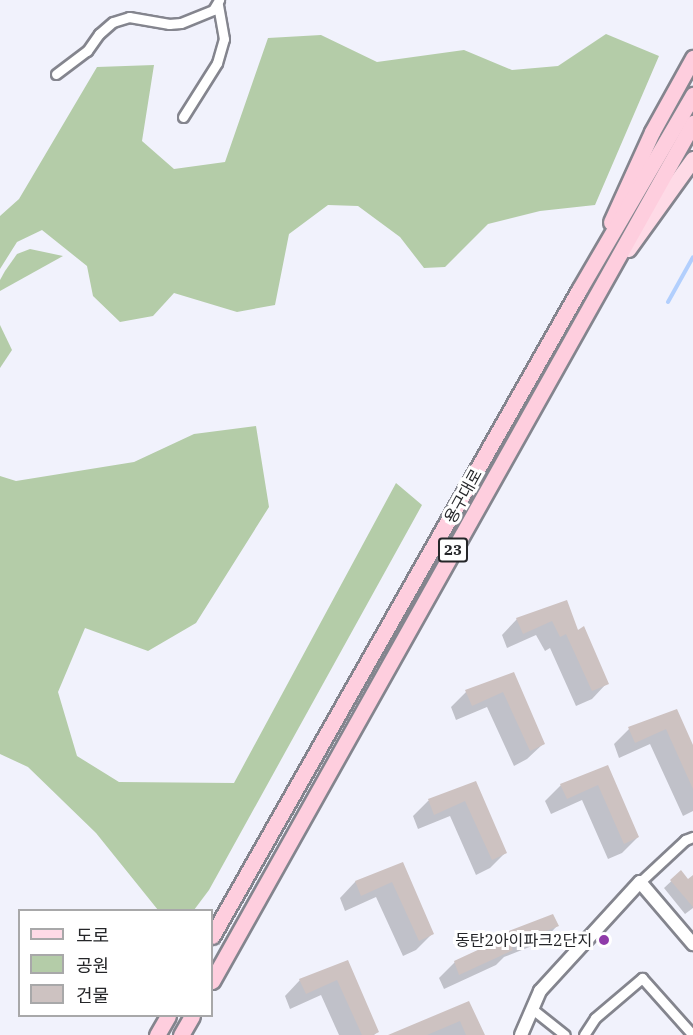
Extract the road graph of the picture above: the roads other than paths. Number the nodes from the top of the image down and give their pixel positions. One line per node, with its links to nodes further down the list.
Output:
1 (219, 2): 3 (street); 5 (street)
2 (693, 58): 8 (highway)
3 (56, 74)
4 (693, 95): 8 (highway, 용구대로 / 23)
5 (183, 117)
6 (693, 123): 9 (highway, 용구대로 / 23)
7 (693, 159): 9 (main road)
8 (579, 290): 12 (highway, 용구대로 / 23)
9 (595, 295): 14 (highway, 용구대로 / 23)
10 (693, 837): 11 (street)
11 (640, 882): 13 (street); 15 (street)
12 (213, 934)
13 (693, 944)
14 (213, 979)
15 (531, 1008): 20 (street); 21 (street)
16 (167, 1017): 18 (highway)
17 (191, 1017): 19 (highway)
18 (157, 1035)
19 (181, 1035)
20 (521, 1035)
21 (565, 1035)
22 (584, 1035): 23 (street)
23 (693, 1035)

